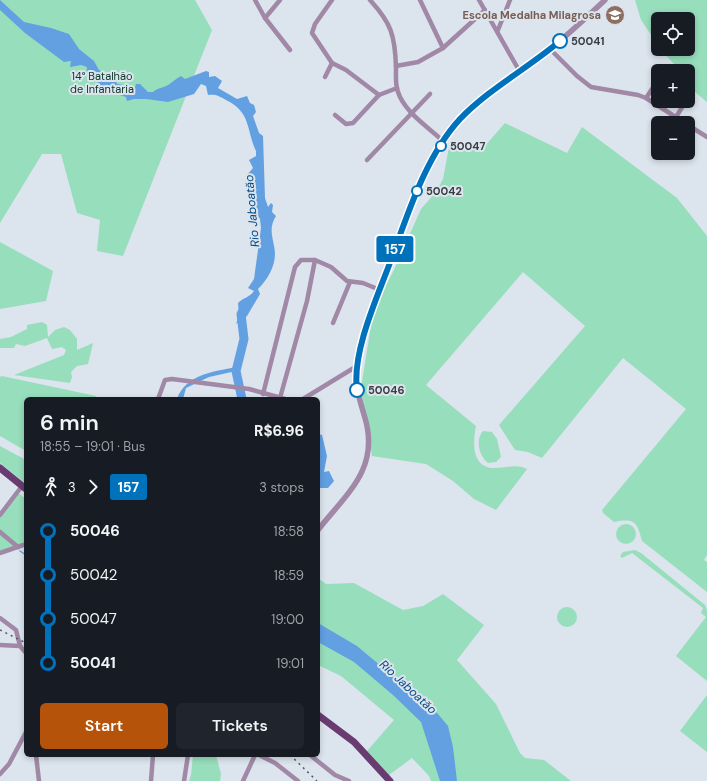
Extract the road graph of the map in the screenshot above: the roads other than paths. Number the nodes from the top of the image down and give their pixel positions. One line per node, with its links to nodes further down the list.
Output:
1 (255, 0): 10 (street)
2 (280, 0): 10 (street)
3 (332, 0): 15 (street)
4 (370, 0): 16 (street)
5 (420, 0): 12 (street)
6 (479, 0): 9 (street)
7 (510, 0): 11 (street)
8 (605, 0): 13 (street)
9 (485, 10): 11 (street); 12 (street)
10 (266, 18): 14 (street)
11 (498, 30): 17 (street)
12 (443, 48): 16 (street)
13 (550, 49): 17 (street); 23 (street)
14 (290, 50)
15 (332, 63): 18 (street); 22 (street)
16 (396, 66): 19 (street)
17 (520, 72): 29 (street)
18 (324, 77)
19 (397, 88): 22 (street); 24 (street)
20 (651, 90): 23 (street)
21 (430, 94): 24 (street)
22 (379, 95): 25 (street)
23 (646, 98): 26 (street)
24 (412, 113): 29 (street); 30 (street)
25 (335, 115)
26 (674, 116)
27 (695, 129): 28 (street)
28 (707, 137)
29 (443, 141): 33 (street)
30 (367, 160)
31 (315, 260): 32 (street); 36 (street); 39 (street)
32 (350, 282): 33 (street); 34 (street)
33 (380, 290): 35 (street)
34 (333, 323)
35 (357, 366): 40 (street); 44 (street)
36 (264, 394): 37 (street); 38 (street)
37 (159, 397)
38 (278, 397)
39 (282, 397)
40 (307, 397)
41 (0, 468): 42 (main road)
42 (24, 488): 43 (street)
43 (0, 515)
44 (320, 528)
45 (0, 532): 47 (street)
46 (24, 545): 47 (street)
47 (18, 547): 48 (street)
48 (0, 553)
49 (0, 618): 51 (street)
50 (0, 645): 51 (street)
51 (20, 646): 52 (street)
52 (24, 651)
53 (320, 716): 68 (main road)
54 (24, 736): 61 (street)
55 (36, 757): 63 (street)
56 (153, 757): 64 (street)
57 (188, 757): 65 (street)
58 (254, 757): 66 (street)
59 (263, 757): 62 (street)
60 (312, 757): 67 (street)
61 (0, 774)
62 (296, 780)
63 (39, 781)
64 (151, 781)
65 (184, 781)
66 (244, 781)
67 (349, 781)
68 (390, 781)

